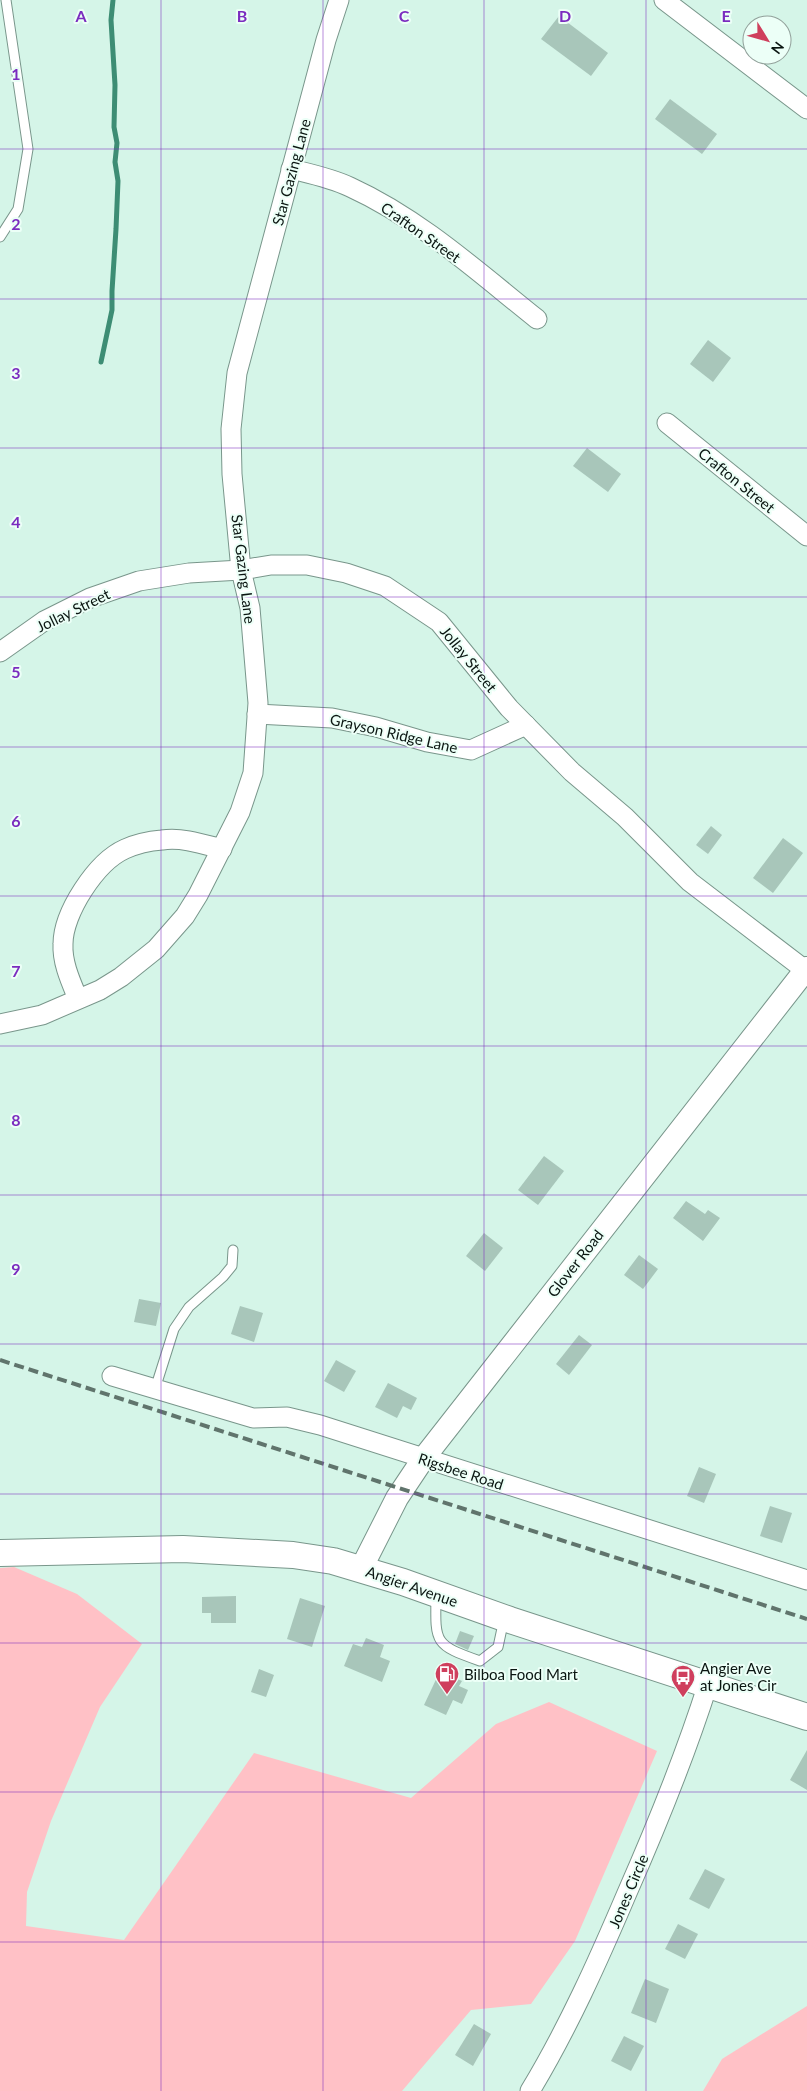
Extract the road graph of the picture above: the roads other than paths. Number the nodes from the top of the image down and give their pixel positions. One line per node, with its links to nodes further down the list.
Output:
1 (6, 0): 6 (lane)
2 (339, 0): 5 (street, Star Gazing Lane)
3 (664, 0): 4 (street)
4 (807, 109)
5 (291, 170): 7 (street, Crafton Street); 10 (street, Star Gazing Lane)
6 (0, 237)
7 (537, 319)
8 (667, 423): 9 (street, Crafton Street)
9 (807, 536)
10 (241, 570): 11 (street, Jollay Street); 12 (street, Star Gazing Lane); 13 (street, Jollay Street)
11 (0, 652)
12 (257, 714): 13 (street, Grayson Ridge Lane); 14 (street, Star Gazing Lane)
13 (526, 725): 15 (street, Jollay Street)
14 (222, 849): 16 (street, Star Gazing Lane); 16 (street)
15 (806, 969): 21 (street, Glover Road)
16 (78, 999): 17 (street, Star Gazing Lane)
17 (0, 1024)
18 (233, 1250): 20 (lane)
19 (112, 1376): 20 (street, Rigsbee Road)
20 (155, 1389): 21 (street, Rigsbee Road)
21 (423, 1459): 23 (street, Glover Road); 24 (street, Rigsbee Road)
22 (0, 1553): 23 (main road, Angier Avenue)
23 (361, 1569): 25 (main road, Angier Avenue)
24 (807, 1580)
25 (436, 1594): 26 (main road, Angier Avenue); 26 (lane)
26 (505, 1618): 27 (main road, Angier Avenue)
27 (708, 1684): 28 (main road, Angier Avenue); 29 (street, Jones Circle)
28 (807, 1717)
29 (530, 2091)

